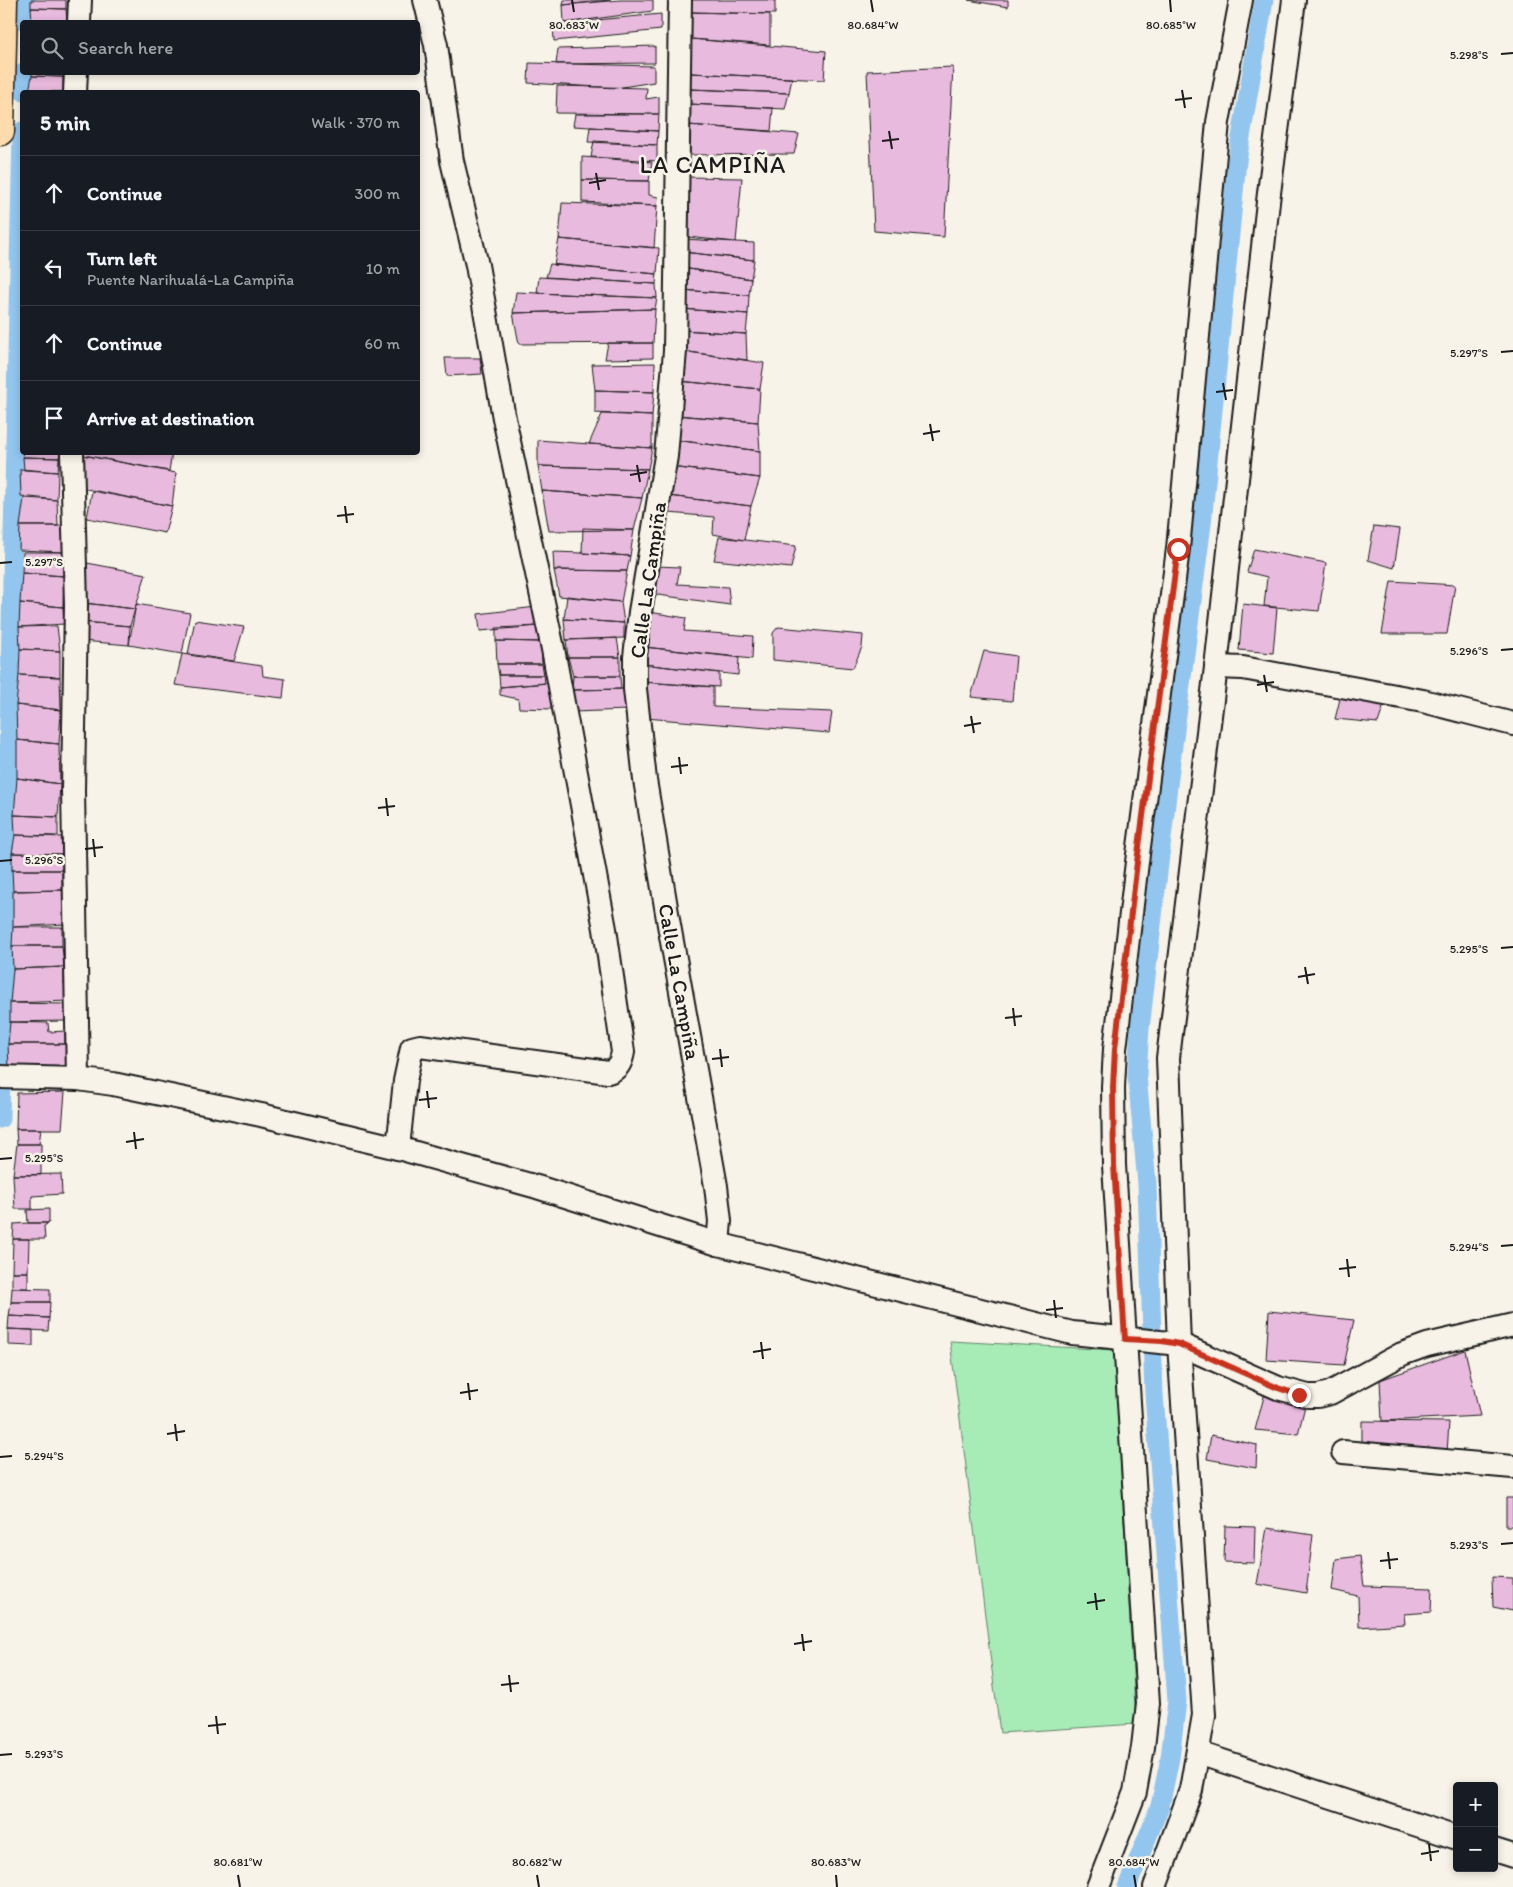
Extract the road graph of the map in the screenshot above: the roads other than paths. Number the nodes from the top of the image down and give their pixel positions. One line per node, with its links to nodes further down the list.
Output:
1 (3, 0): 10 (main road)
2 (80, 0): 7 (street)
3 (425, 0): 16 (street)
4 (680, 0): 17 (street, Calle La Campiña)
5 (1241, 0): 19 (street)
6 (1294, 0): 12 (street)
7 (79, 20)
8 (76, 75): 9 (street)
9 (75, 90)
10 (0, 130)
11 (72, 455): 15 (street)
12 (1216, 667): 13 (street); 20 (street)
13 (1513, 724)
14 (3, 1077): 15 (street)
15 (78, 1079): 16 (street)
16 (398, 1148): 17 (street)
17 (718, 1244): 19 (street)
18 (1513, 1325): 20 (street)
19 (1130, 1339): 20 (street); 27 (street)
20 (1170, 1342): 23 (street)
21 (1342, 1452): 22 (street)
22 (1513, 1468)
23 (1198, 1753): 24 (street); 28 (street)
24 (1453, 1837)
25 (1498, 1851): 26 (street)
26 (1513, 1856)
27 (1098, 1887)
28 (1155, 1887)

